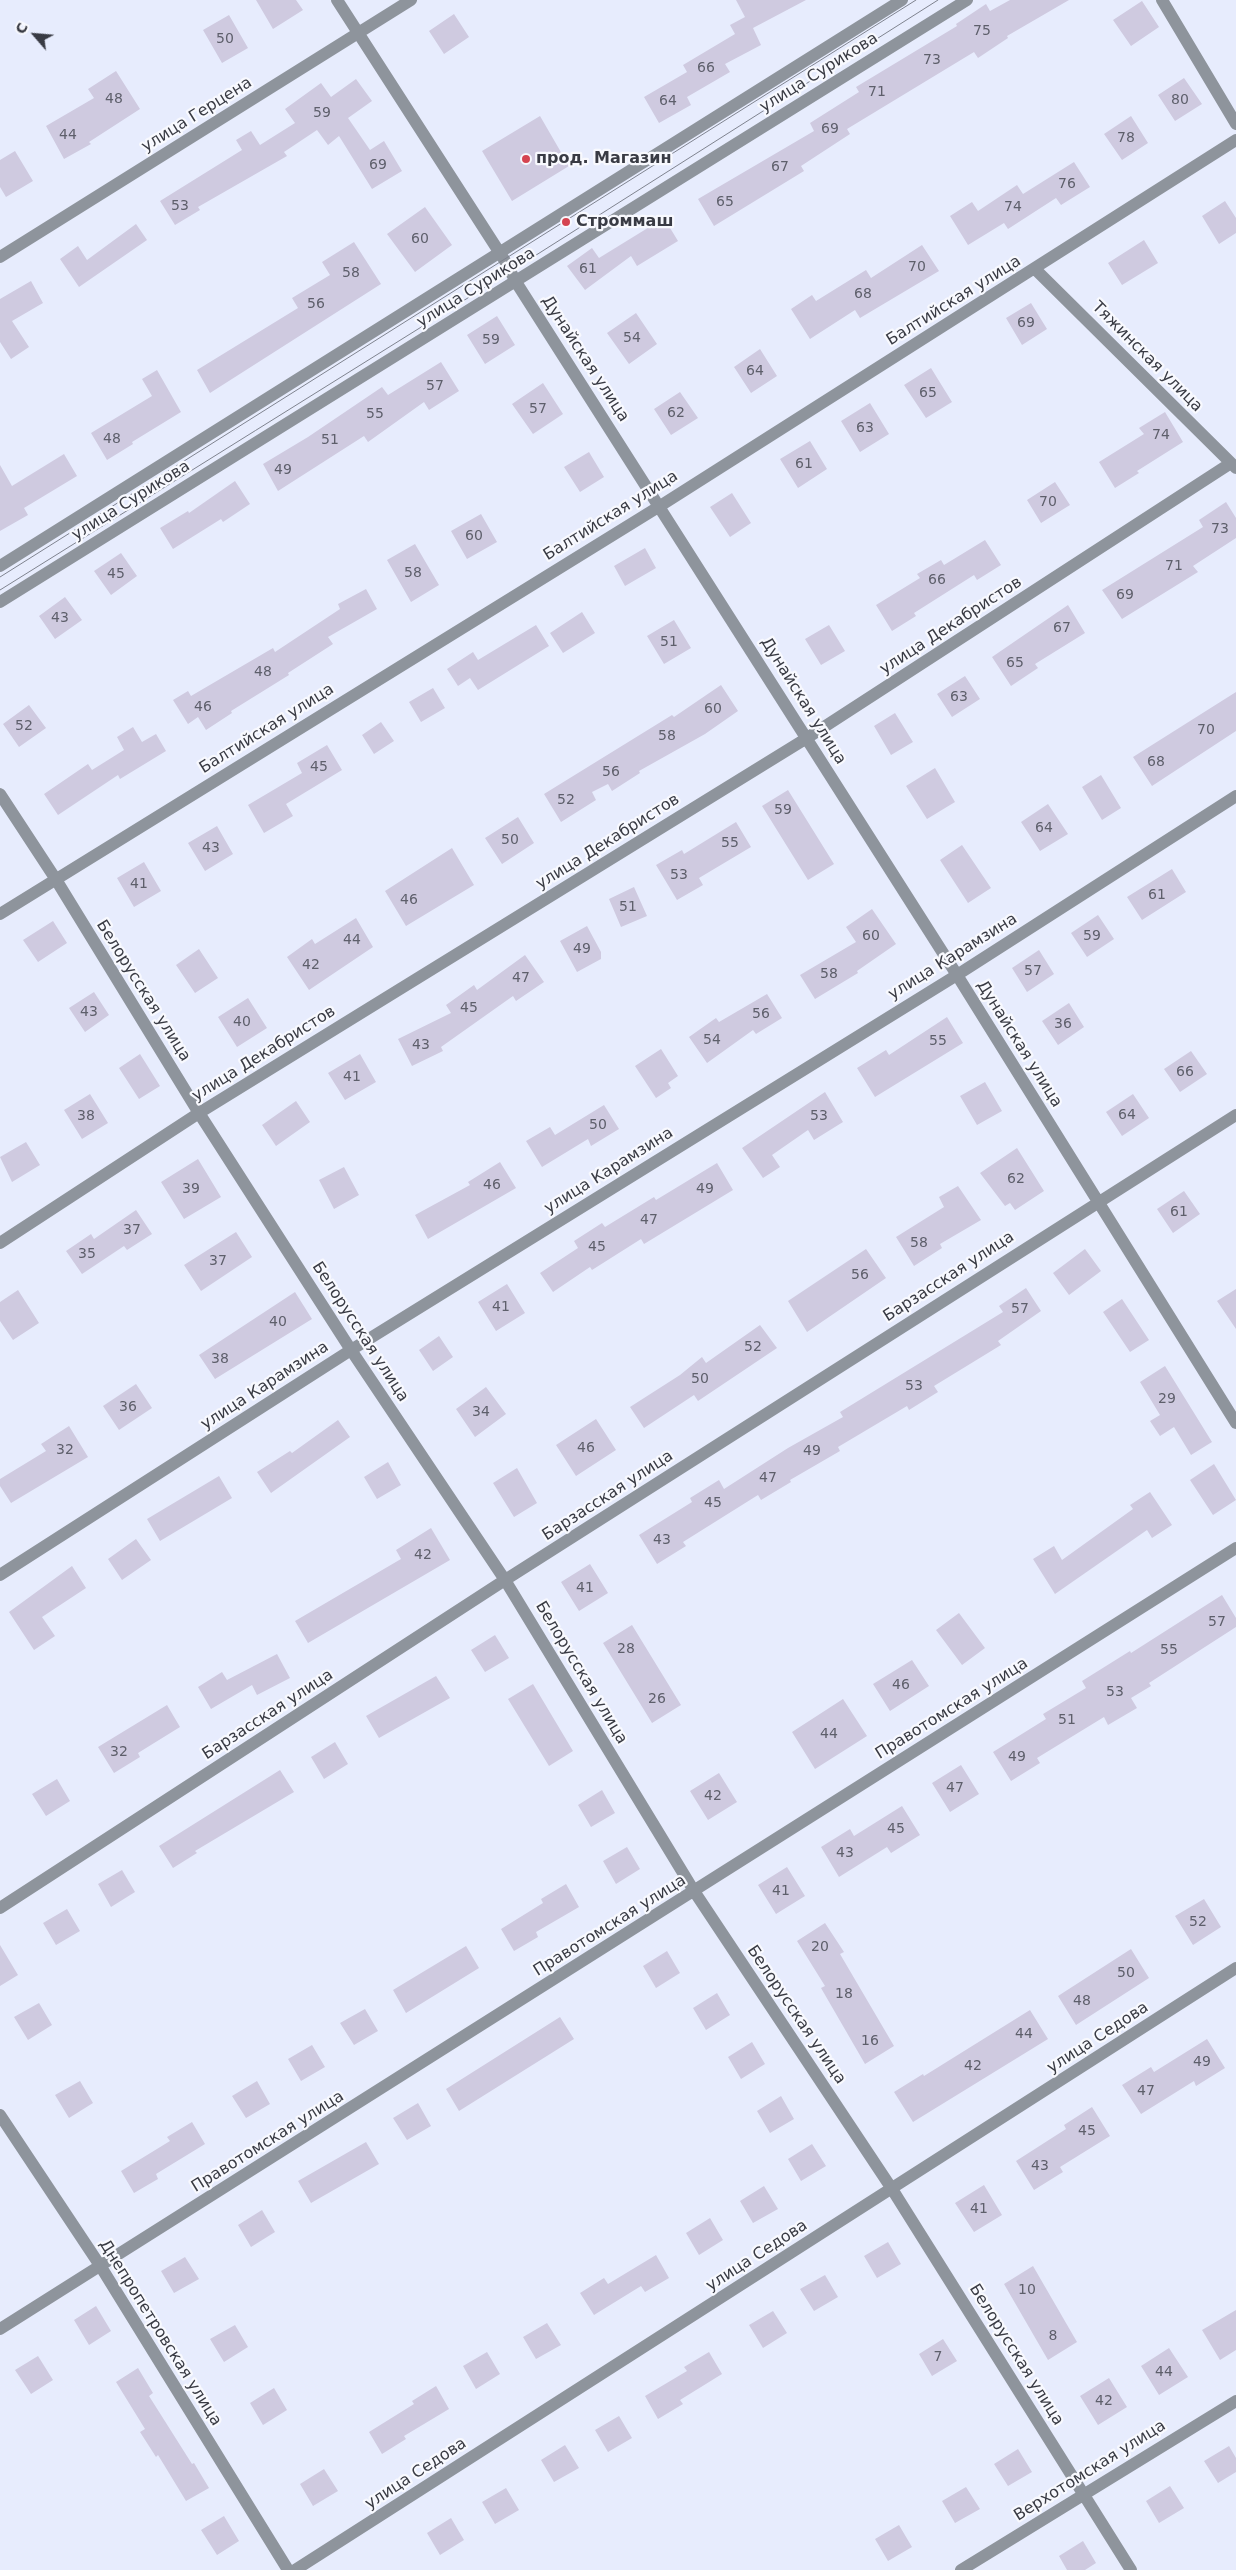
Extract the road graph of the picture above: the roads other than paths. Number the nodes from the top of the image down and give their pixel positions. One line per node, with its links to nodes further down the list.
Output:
1 (337, 0): 6 (street, Дунайская улица)
2 (411, 0): 6 (street, улица Герцена)
3 (902, 0): 9 (street, улица Сурикова)
4 (967, 0): 12 (street, улица Сурикова)
5 (1162, 0): 7 (street)
6 (358, 33): 9 (street, Дунайская улица); 10 (street, улица Герцена)
7 (1236, 124)
8 (1236, 140): 11 (street, Балтийская улица)
9 (500, 253): 12 (street, Дунайская улица); 15 (street, улица Сурикова)
10 (0, 257)
11 (1035, 270): 13 (street, Тяжинская улица); 14 (street, Балтийская улица)
12 (516, 282): 14 (street, Дунайская улица); 16 (street, улица Сурикова)
13 (1234, 465): 17 (street, улица Декабристов)
14 (660, 506): 17 (street, Дунайская улица); 20 (street, Балтийская улица)
15 (0, 566)
16 (0, 602)
17 (807, 738): 22 (street, Дунайская улица); 23 (street, улица Декабристов)
18 (0, 794): 20 (street, Белорусская улица)
19 (1236, 796): 22 (street, улица Карамзина)
20 (55, 878): 21 (street, Балтийская улица); 23 (street, Белорусская улица)
21 (0, 914)
22 (957, 975): 25 (street, Дунайская улица); 27 (street, улица Карамзина)
23 (200, 1113): 26 (street, улица Декабристов); 27 (street, Белорусская улица)
24 (1236, 1115): 25 (street, Барзасская улица)
25 (1099, 1201): 28 (street, Дунайская улица); 31 (street, Барзасская улица)
26 (0, 1243)
27 (351, 1350): 30 (street, улица Карамзина); 31 (street, Белорусская улица)
28 (1236, 1423)
29 (1236, 1548): 32 (street, Правотомская улица)
30 (0, 1575)
31 (505, 1580): 32 (street, Белорусская улица); 33 (street, Барзасская улица)
32 (694, 1891): 36 (street, Белорусская улица); 37 (street, Правотомская улица)
33 (0, 1908)
34 (1236, 1968): 36 (street, улица Седова)
35 (0, 2115): 37 (street, Днепропетровская улица)
36 (892, 2189): 40 (street, Белорусская улица); 42 (street, улица Седова)
37 (101, 2267): 38 (street, Правотомская улица); 41 (street, Днепропетровская улица)
38 (0, 2329)
39 (1236, 2401): 40 (street, Верхотомская улица)
40 (1084, 2493): 43 (street, Верхотомская улица); 44 (street, Белорусская улица)
41 (288, 2570)
42 (295, 2570)
43 (961, 2570)
44 (1131, 2570)

